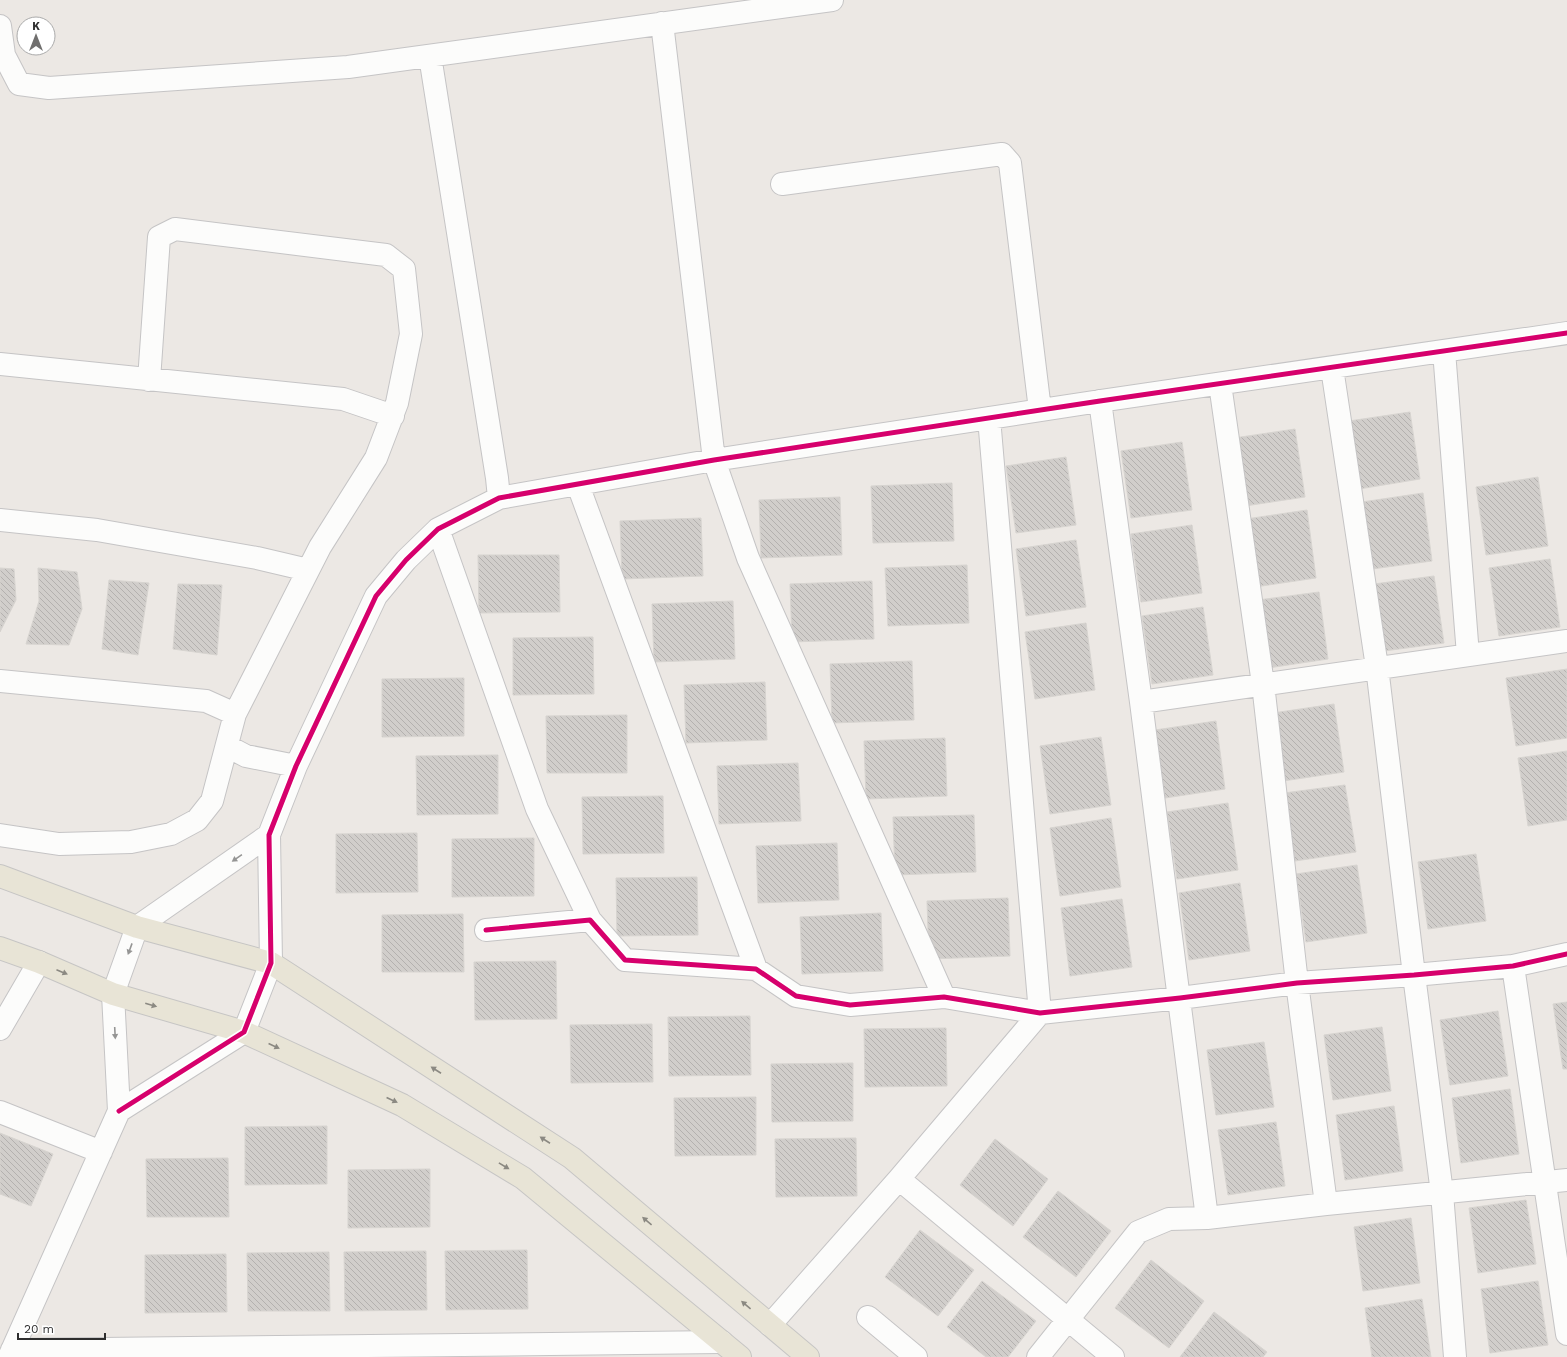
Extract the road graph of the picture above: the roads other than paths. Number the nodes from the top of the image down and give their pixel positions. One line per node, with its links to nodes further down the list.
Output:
1 (832, 0): 2 (street)
2 (662, 23): 4 (street); 16 (street)
3 (0, 26): 4 (street)
4 (430, 56): 18 (street)
5 (782, 184): 13 (street)
6 (1567, 333): 7 (street)
7 (1444, 351): 9 (street); 23 (street)
8 (0, 364): 10 (street)
9 (1332, 368): 11 (street); 24 (street)
10 (149, 380): 14 (street); 14 (street)
11 (1220, 384): 12 (street); 26 (street)
12 (1100, 401): 13 (street); 27 (street)
13 (1040, 410): 15 (street)
14 (393, 416): 21 (street)
15 (989, 418): 16 (street); 48 (street)
16 (714, 460): 17 (street); 46 (street)
17 (578, 485): 18 (street); 42 (street)
18 (499, 498): 20 (street)
19 (0, 520): 21 (street)
20 (438, 530): 30 (street); 34 (street)
21 (308, 570): 28 (street)
22 (1567, 641): 23 (street)
23 (1468, 655): 24 (street)
24 (1377, 667): 26 (street); 43 (street)
25 (0, 681): 28 (street)
26 (1263, 684): 27 (street); 44 (street)
27 (1141, 702): 47 (street)
28 (235, 714): 29 (street)
29 (227, 746): 30 (street); 31 (street)
30 (296, 766): 32 (street)
31 (0, 835)
32 (269, 835): 35 (street, one-way to 35); 40 (street)
33 (0, 876): 35 (main road)
34 (590, 920): 36 (street); 42 (street)
35 (137, 927): 40 (main road); 45 (street, one-way to 45)
36 (486, 930)
37 (0, 948): 39 (main road)
38 (1567, 954): 41 (street)
39 (39, 962): 45 (main road, one-way to 45); 49 (street)
40 (271, 963): 50 (street); 62 (main road, one-way to 40)
41 (1513, 966): 43 (street); 56 (street)
42 (756, 969): 46 (street)
43 (1414, 975): 44 (street); 57 (street)
44 (1297, 983): 47 (street); 58 (street)
45 (113, 994): 50 (main road, one-way to 50); 51 (street, one-way to 51)
46 (944, 997): 48 (street)
47 (1180, 998): 48 (street); 59 (street)
48 (1040, 1013): 54 (street)
49 (0, 1029)
50 (244, 1032): 51 (street); 64 (main road, one-way to 64)
51 (119, 1111): 53 (street)
52 (0, 1112): 53 (street)
53 (101, 1152): 65 (street)
54 (899, 1179): 61 (street); 62 (street)
55 (1567, 1180): 56 (street)
56 (1545, 1182): 57 (street); 63 (street)
57 (1442, 1192): 58 (street); 71 (street)
58 (1326, 1204): 59 (street)
59 (1207, 1218): 61 (street)
60 (868, 1317): 68 (street)
61 (1068, 1320): 69 (street); 70 (street)
62 (770, 1325): 67 (main road)
63 (1567, 1334)
64 (722, 1342): 65 (street); 66 (main road)
65 (10, 1354)
66 (740, 1357)
67 (808, 1357)
68 (916, 1357)
69 (1038, 1357)
70 (1113, 1357)
71 (1455, 1357)

